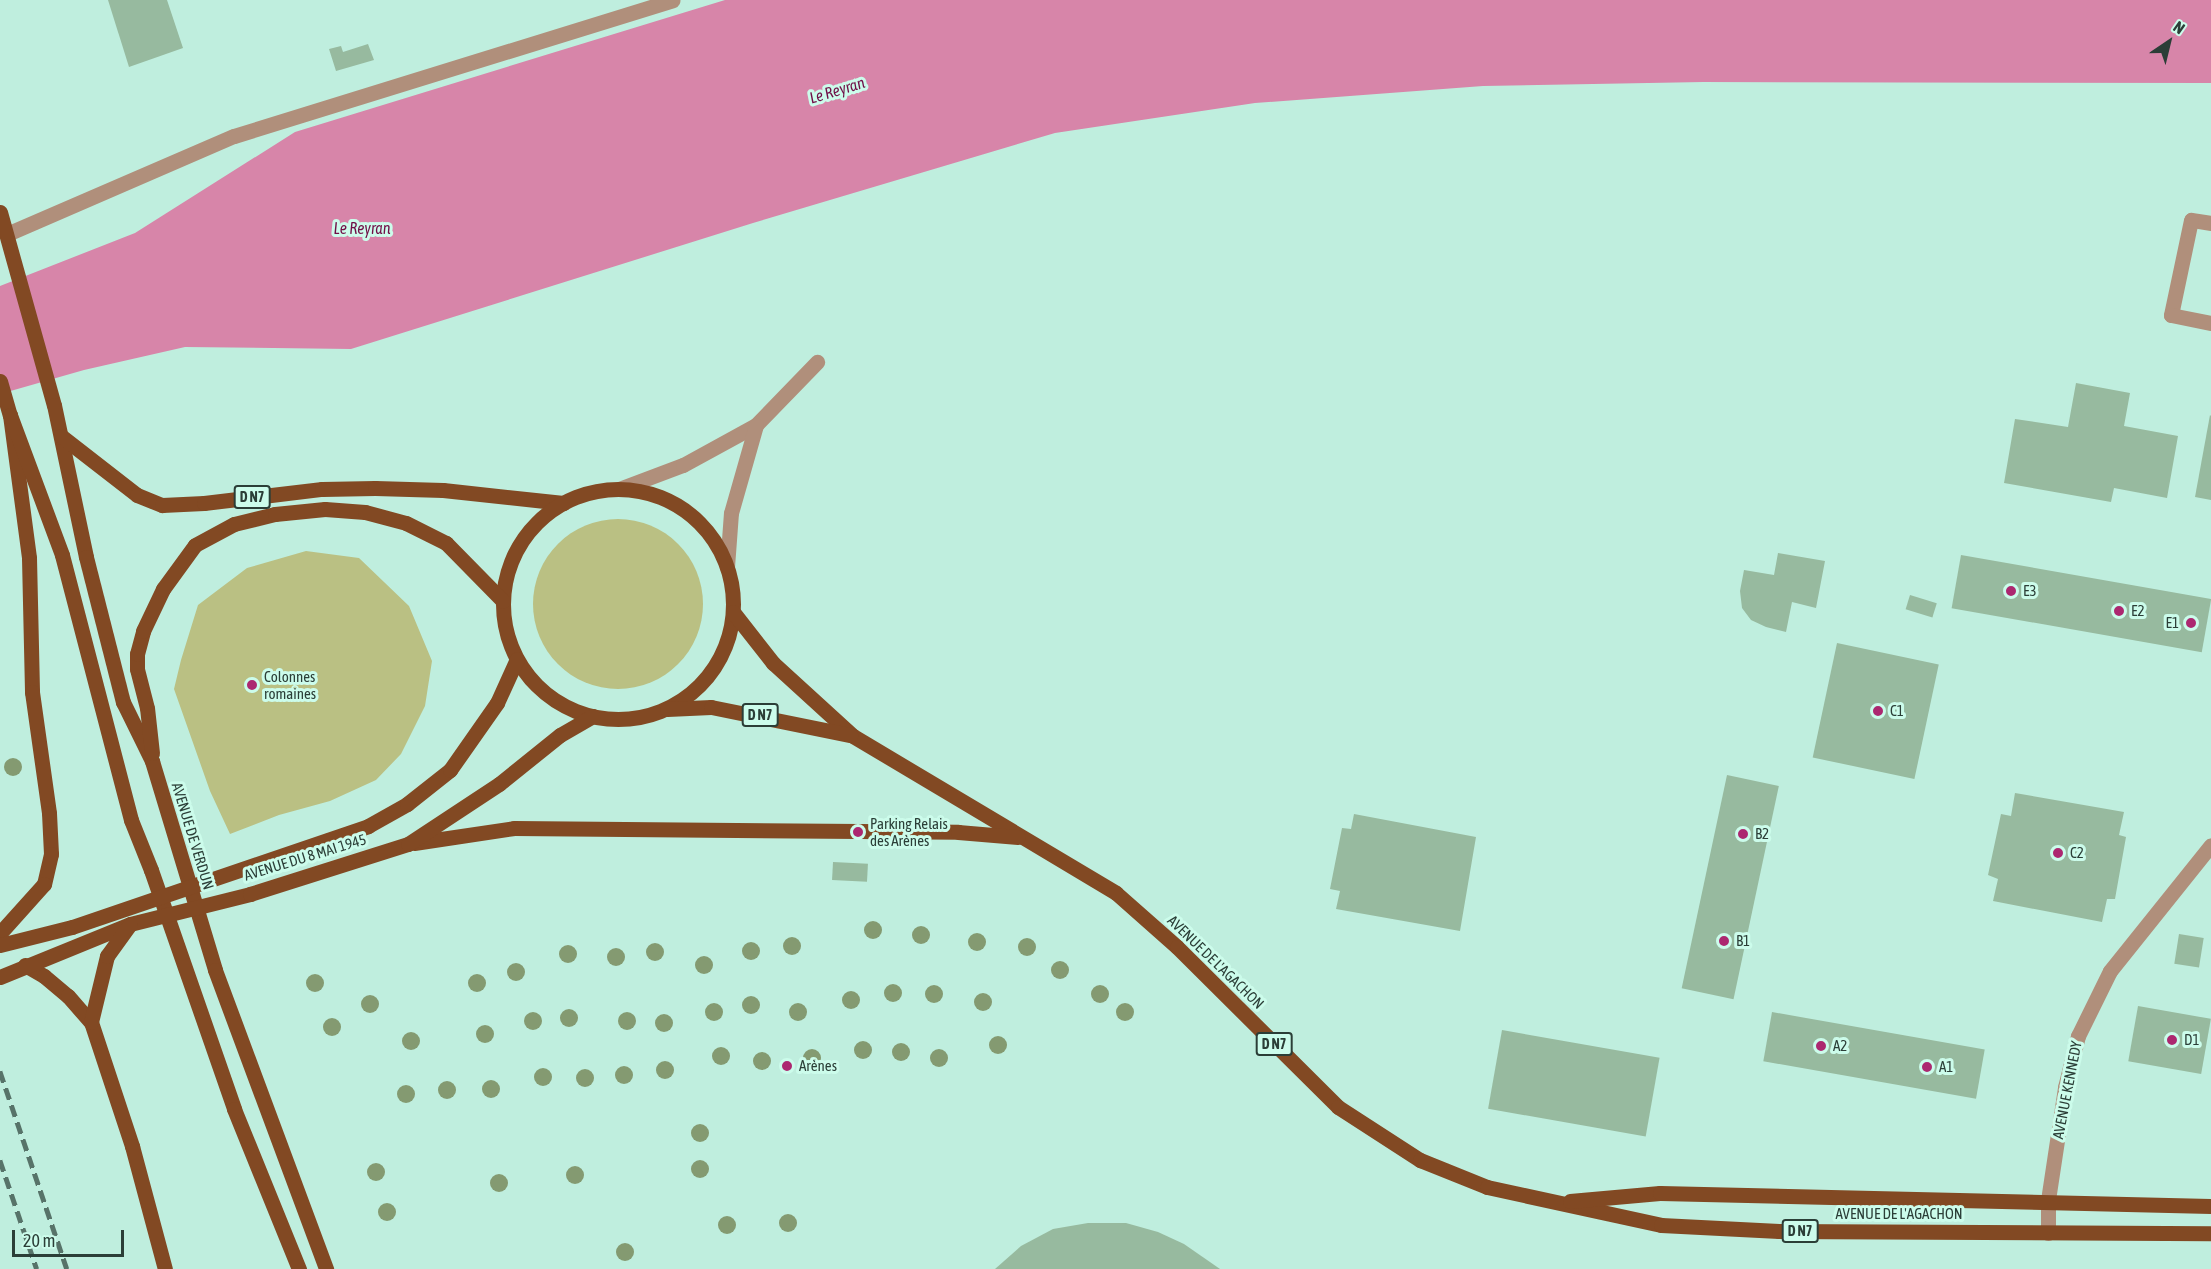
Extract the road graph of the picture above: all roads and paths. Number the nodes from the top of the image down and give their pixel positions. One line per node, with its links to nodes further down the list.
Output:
1 (672, 0): 4 (street)
2 (0, 212): 4 (main road)
3 (2211, 223): 5 (street)
4 (7, 234): 10 (main road, AVENUE DE VERDUN)
5 (2211, 323)
6 (817, 362): 9 (street)
7 (0, 381): 8 (main road)
8 (10, 415): 25 (main road); 36 (main road)
9 (756, 425): 11 (street); 13 (street)
10 (61, 436): 12 (main road, D N7); 20 (main road, AVENUE DE VERDUN)
11 (619, 489): 12 (main road); 13 (main road)
12 (563, 503): 14 (main road)
13 (727, 567): 15 (main road)
14 (503, 601): 16 (main road); 20 (main road)
15 (733, 612): 17 (main road); 19 (main road, D N7)
16 (517, 659): 18 (main road); 26 (main road, AVENUE DU 8 MAI 1945)
17 (665, 709): 18 (main road); 19 (main road, D N7)
18 (593, 716): 22 (main road, AVENUE DU 8 MAI 1945)
19 (853, 736): 21 (main road, AVENUE DE L'AGACHON / D N7)
20 (152, 762): 37 (main road, AVENUE DE VERDUN)
21 (1021, 837): 22 (main road); 31 (main road, AVENUE DE L'AGACHON / D N7)
22 (408, 844): 24 (main road, AVENUE DU 8 MAI 1945)
23 (2211, 844): 30 (street, AVENUE KENNEDY)
24 (130, 924): 27 (main road, AVENUE DU 8 MAI 1945); 29 (main road)
25 (0, 933)
26 (0, 945)
27 (25, 965): 28 (main road, AVENUE DU 8 MAI 1945); 29 (main road)
28 (0, 977)
29 (91, 1022): 35 (main road)
30 (2048, 1200): 31 (main road, AVENUE DE L'AGACHON / D N7); 32 (main road, AVENUE DE L'AGACHON / D N7); 33 (street, AVENUE KENNEDY)
31 (1553, 1203): 33 (main road, AVENUE DE L'AGACHON / D N7)
32 (2211, 1206)
33 (2048, 1233): 34 (main road, AVENUE DE L'AGACHON / D N7)
34 (2211, 1233)
35 (165, 1269)
36 (299, 1269)
37 (326, 1269)

